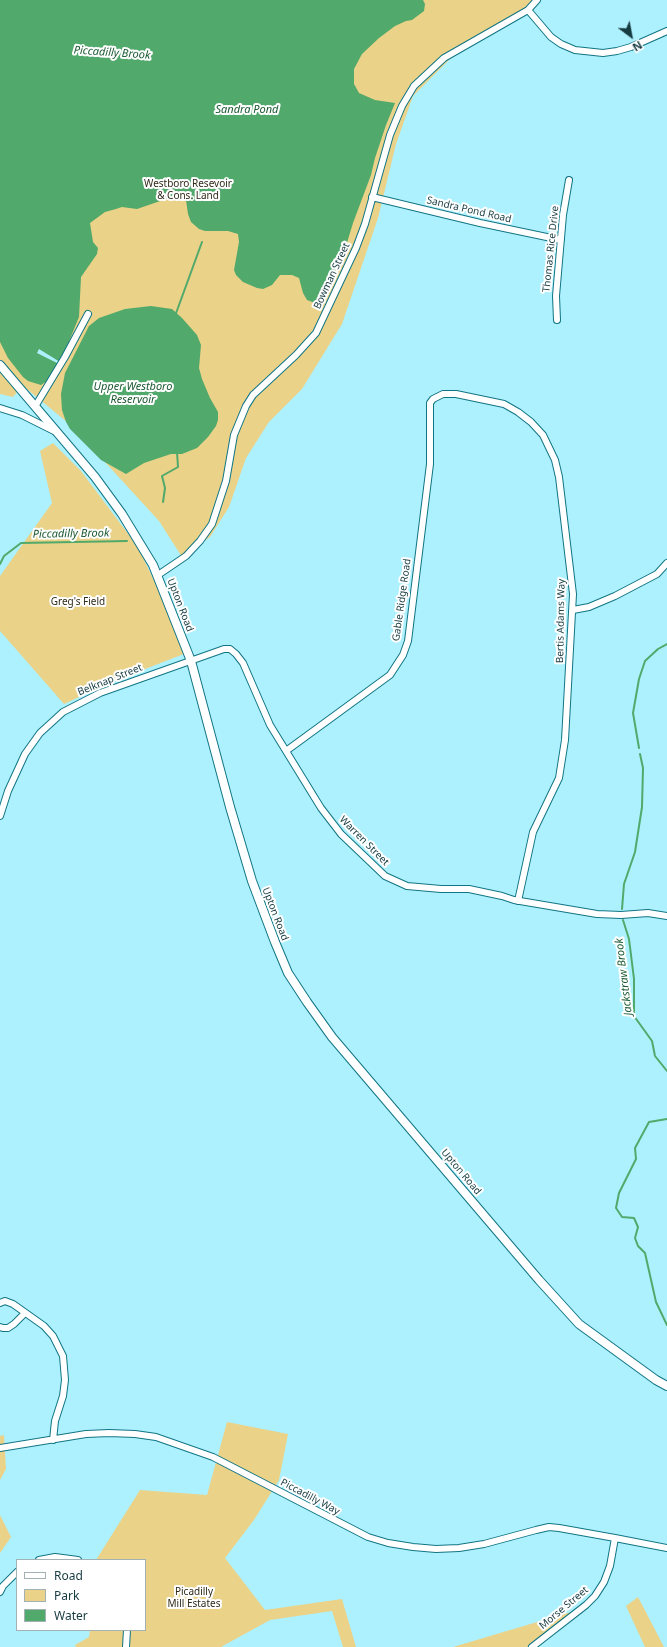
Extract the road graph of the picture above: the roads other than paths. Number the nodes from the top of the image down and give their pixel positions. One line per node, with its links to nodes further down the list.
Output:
1 (537, 0): 2 (street, Bowman Street)
2 (528, 10): 3 (street); 5 (street, Bowman Street)
3 (667, 31)
4 (569, 180): 6 (street, Thomas Rice Drive)
5 (372, 197): 6 (street, Sandra Pond Road); 15 (street, Bowman Street)
6 (561, 240): 8 (street, Thomas Rice Drive)
7 (88, 314): 11 (street)
8 (557, 320)
9 (0, 365): 11 (main road, Upton Road)
10 (434, 398): 16 (street, Bertis Adams Way); 18 (street, Gable Ridge Road)
11 (36, 405): 13 (main road, Upton Road)
12 (0, 408): 13 (street)
13 (61, 435): 15 (main road, Upton Road)
14 (667, 563): 16 (street)
15 (158, 575): 17 (main road, Upton Road)
16 (573, 610): 20 (street, Bertis Adams Way)
17 (191, 661): 18 (street, Warren Street); 19 (street, Belknap Street); 25 (main road, Upton Road)
18 (286, 751): 20 (street, Warren Street)
19 (0, 816)
20 (518, 901): 21 (street, Warren Street)
21 (667, 916)
22 (0, 1303): 23 (street)
23 (25, 1313): 24 (street); 26 (street)
24 (0, 1327)
25 (667, 1386)
26 (53, 1440): 27 (street, Piccadilly Way); 28 (street, Piccadilly Way)
27 (0, 1448)
28 (616, 1538): 29 (street); 36 (street, Morse Street)
29 (667, 1548)
30 (44, 1559): 31 (street)
31 (70, 1559)
32 (16, 1573): 33 (street)
33 (0, 1592)
34 (128, 1631): 35 (street)
35 (126, 1647)
36 (532, 1647)

